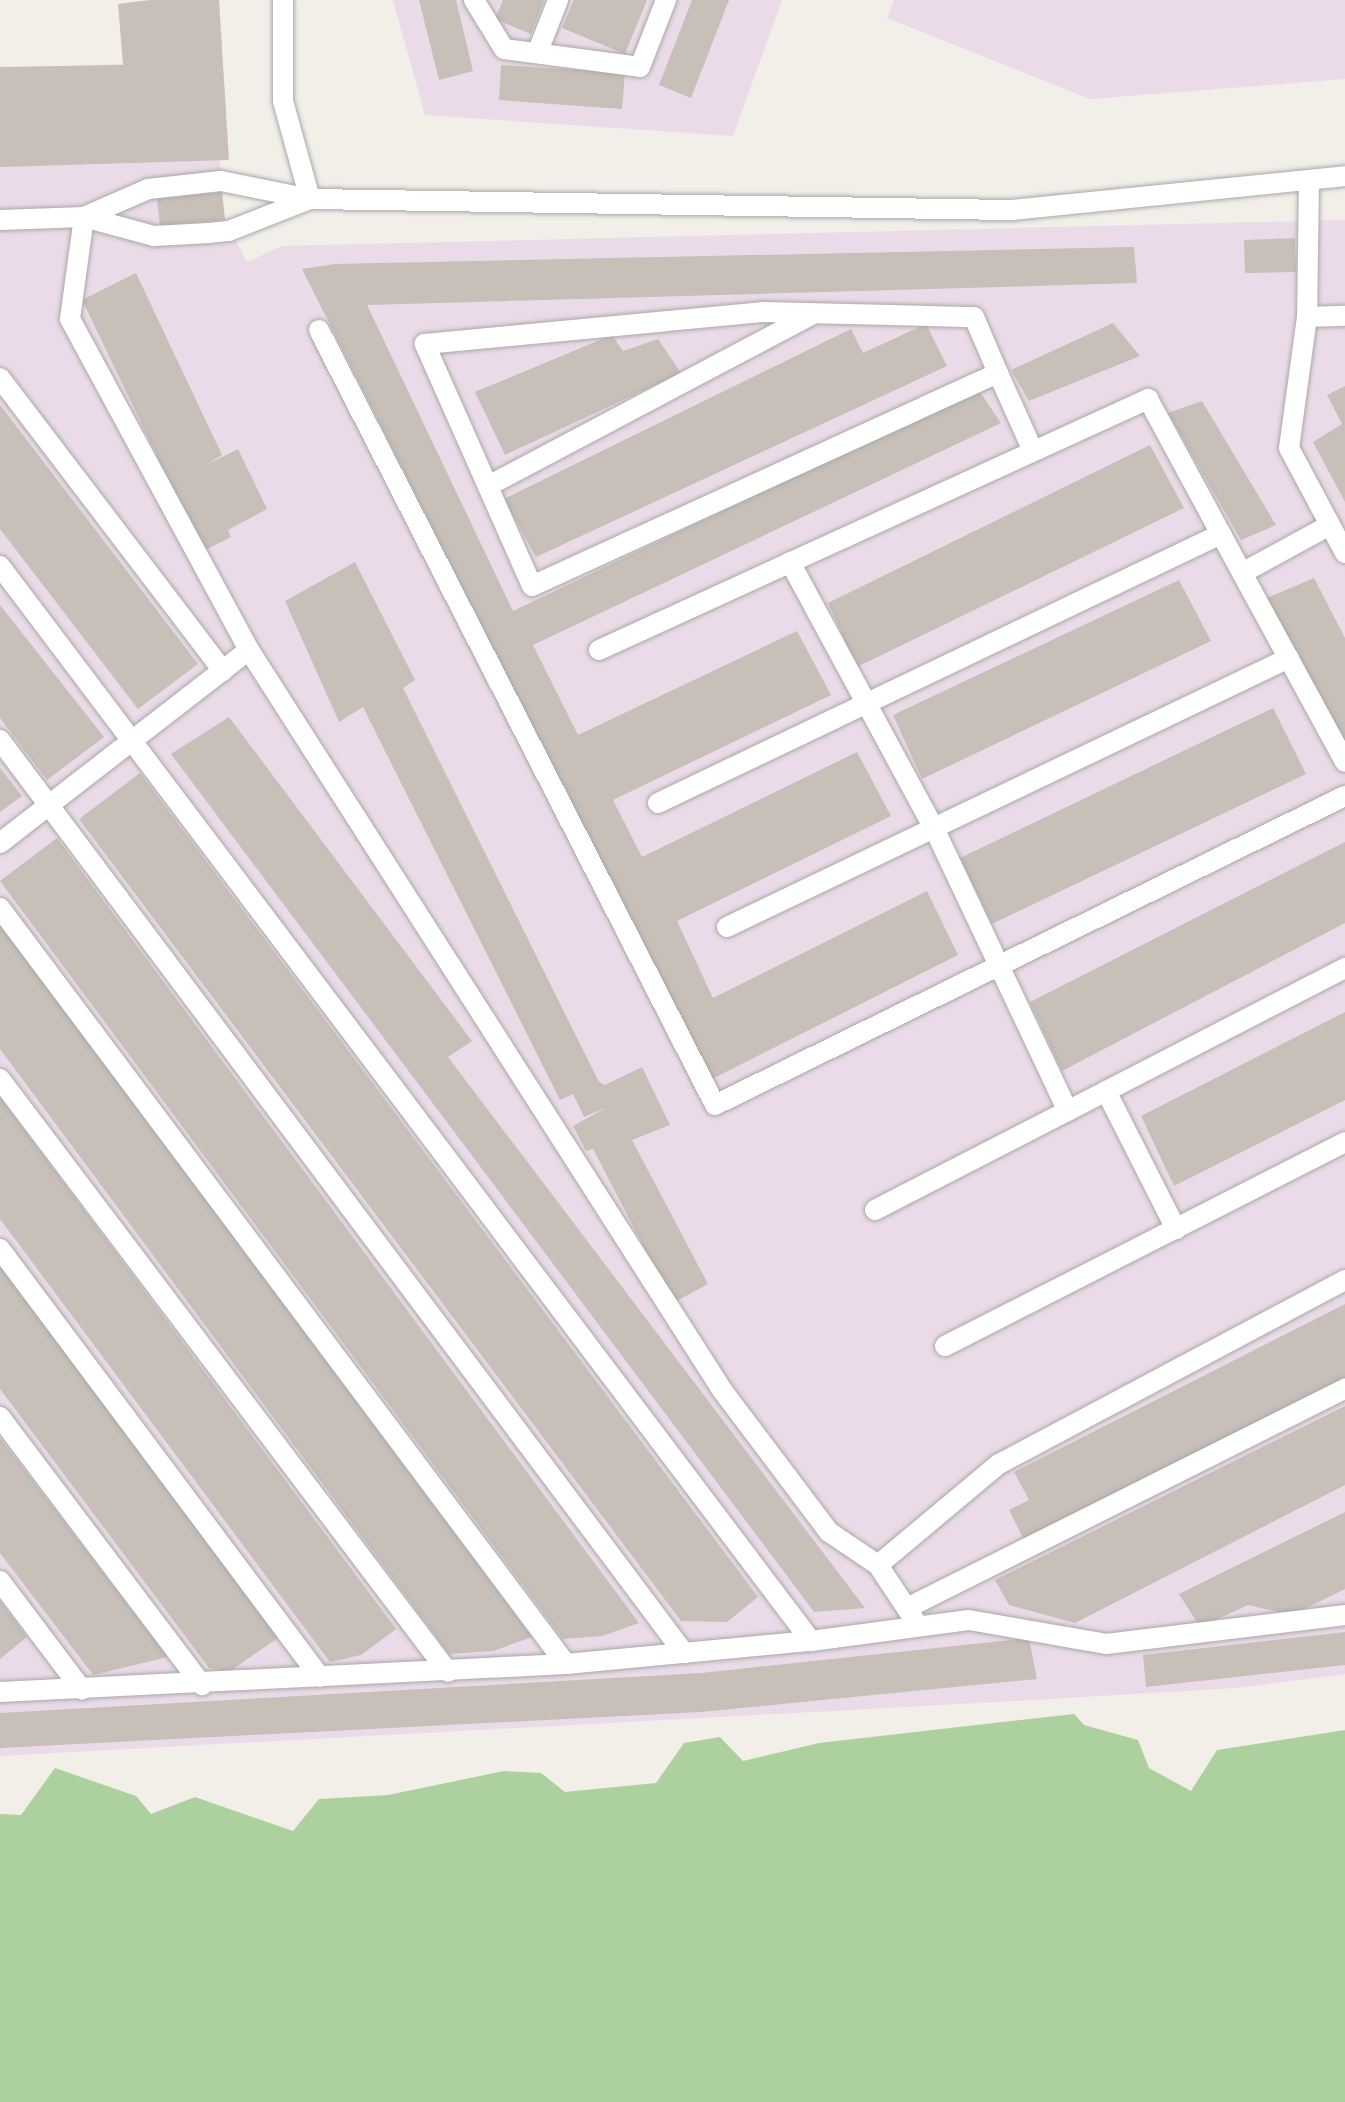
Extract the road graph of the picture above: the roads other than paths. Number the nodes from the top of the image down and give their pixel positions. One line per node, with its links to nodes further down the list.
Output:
1 (283, 0): 8 (lane)
2 (474, 0): 5 (lane)
3 (558, 0): 5 (lane)
4 (666, 0): 5 (lane)
5 (538, 51)
6 (1345, 176): 7 (lane)
7 (1309, 180): 8 (lane); 13 (lane)
8 (310, 199): 9 (lane); 9 (lane)
9 (84, 217): 10 (lane); 25 (lane)
10 (1, 219)
11 (813, 313): 15 (lane); 18 (lane); 18 (lane)
12 (1345, 316): 13 (lane)
13 (1307, 317): 19 (lane)
14 (319, 330): 40 (lane)
15 (998, 373): 17 (lane); 18 (lane)
16 (0, 378): 28 (lane)
17 (1033, 451): 20 (lane); 22 (lane)
18 (488, 486)
19 (1330, 525): 21 (lane); 24 (lane)
20 (1221, 534): 24 (lane); 29 (lane)
21 (1345, 553)
22 (790, 562): 26 (lane); 29 (lane)
23 (0, 566): 31 (lane)
24 (1242, 573): 27 (lane)
25 (249, 650): 28 (lane); 53 (lane)
26 (599, 650)
27 (1289, 658): 32 (lane); 36 (lane)
28 (223, 671): 31 (lane)
29 (870, 702): 34 (lane); 36 (lane)
30 (0, 740): 35 (lane)
31 (132, 741): 35 (lane); 57 (lane)
32 (1345, 762)
33 (1345, 796): 40 (lane)
34 (658, 803)
35 (49, 805): 37 (lane); 58 (lane)
36 (934, 828): 39 (lane); 40 (lane)
37 (0, 843)
38 (0, 908): 59 (lane)
39 (727, 927)
40 (1000, 965): 44 (lane)
41 (1345, 968): 43 (lane)
42 (0, 1079): 60 (lane)
43 (1106, 1091): 44 (lane); 47 (lane)
44 (1068, 1111): 46 (lane)
45 (1345, 1142): 47 (lane)
46 (875, 1210)
47 (1176, 1229): 50 (lane)
48 (0, 1249): 61 (lane)
49 (1345, 1280): 53 (lane)
50 (945, 1346)
51 (1345, 1389): 56 (lane)
52 (0, 1417): 62 (lane)
53 (878, 1565): 56 (lane)
54 (0, 1581): 63 (lane)
55 (1345, 1615): 56 (lane)
56 (912, 1616): 57 (lane)
57 (811, 1641): 58 (lane)
58 (684, 1653): 59 (lane)
59 (566, 1664): 60 (lane)
60 (448, 1672): 61 (lane)
61 (320, 1677): 62 (lane)
62 (202, 1685): 63 (lane)
63 (82, 1690): 64 (lane)
64 (0, 1692)

